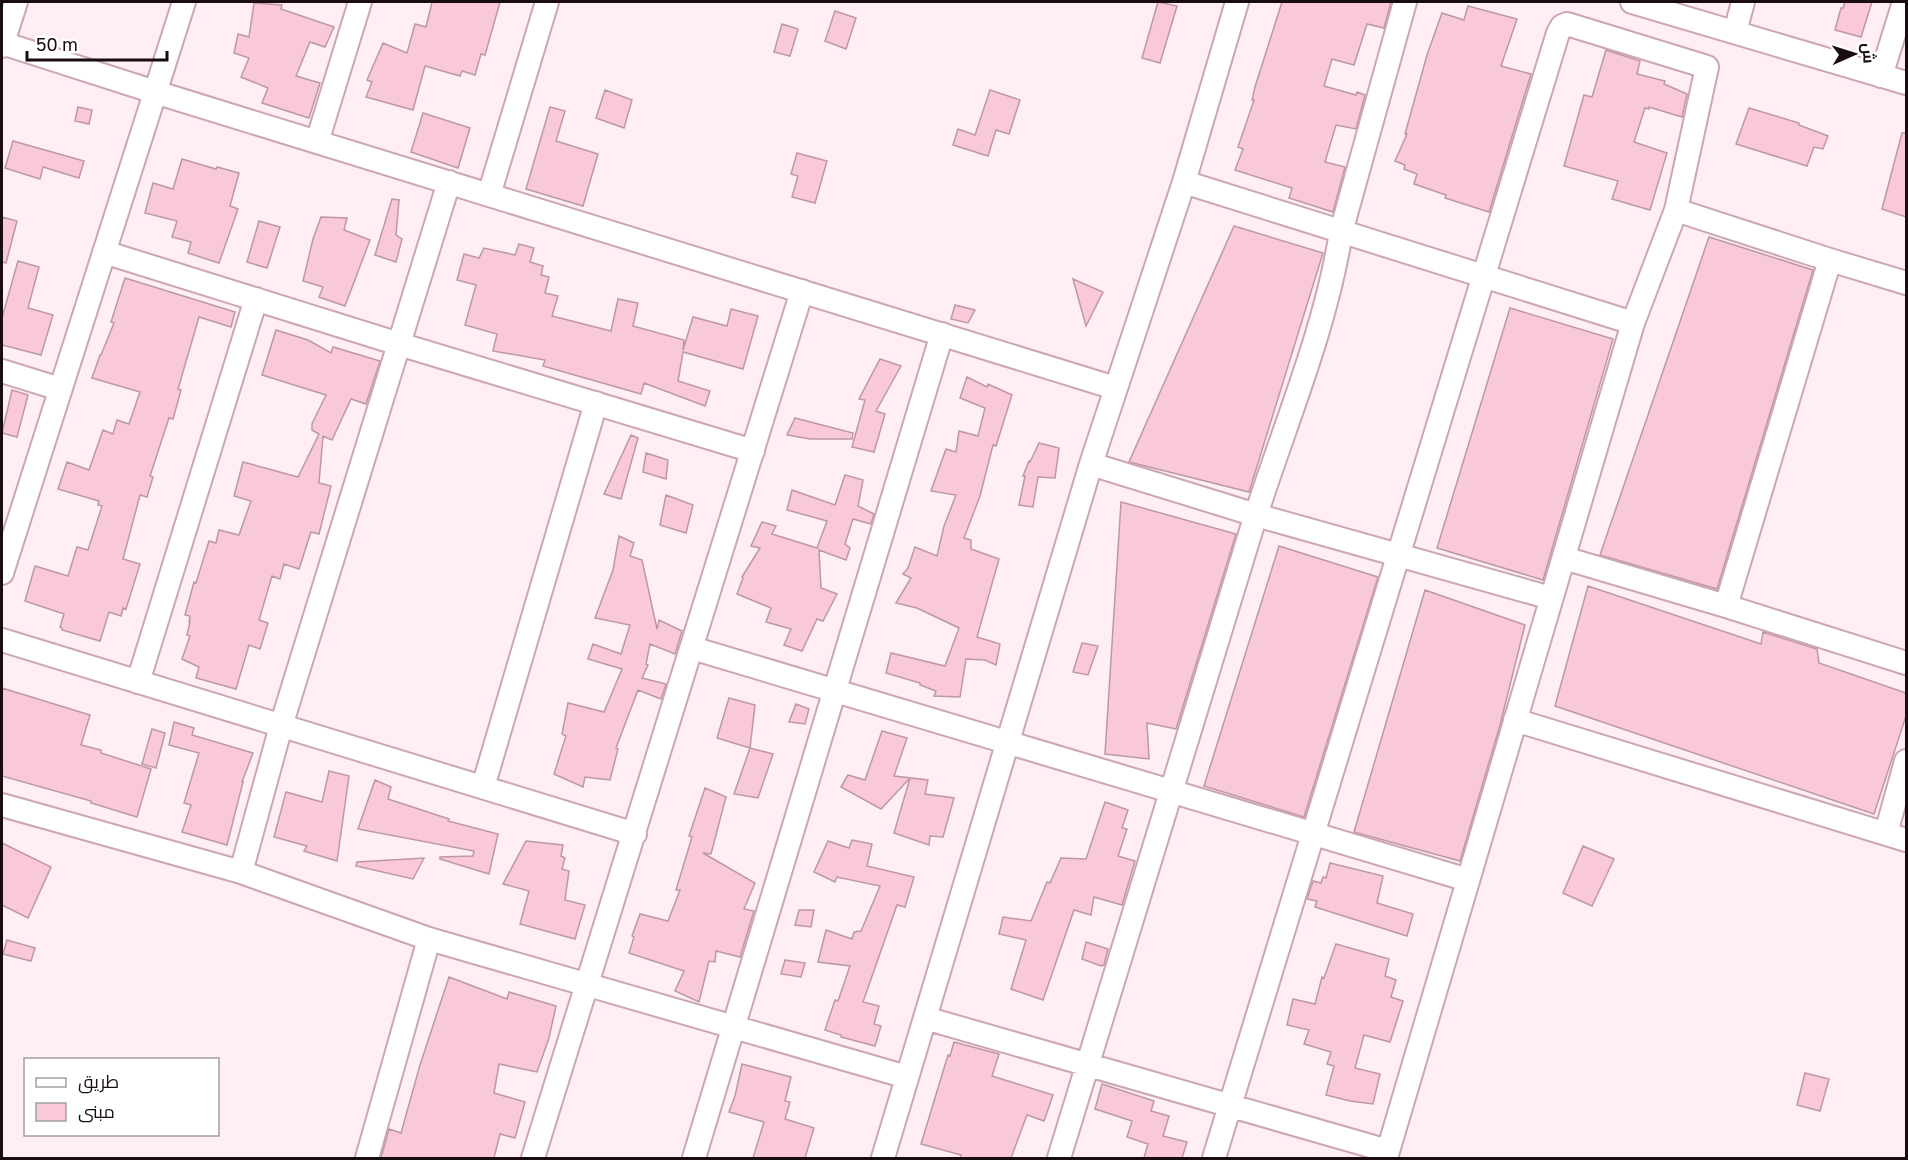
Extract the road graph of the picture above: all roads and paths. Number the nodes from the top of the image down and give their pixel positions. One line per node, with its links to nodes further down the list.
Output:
1 (16, 2): 11 (street)
2 (184, 2): 14 (street)
3 (360, 2): 15 (street)
4 (547, 2): 18 (street)
5 (1237, 2): 16 (street)
6 (1405, 2): 20 (street)
7 (1632, 2): 10 (street)
8 (1743, 2): 10 (street)
9 (1904, 2): 12 (street)
10 (1734, 32): 12 (street)
11 (2, 44): 14 (street)
12 (1881, 76): 13 (street)
13 (1906, 83)
14 (155, 92): 15 (street); 21 (street)
15 (317, 142): 17 (street)
16 (1184, 182): 20 (street); 31 (street)
17 (449, 183): 18 (street); 29 (street)
18 (489, 195): 25 (street)
19 (1676, 210): 22 (street); 23 (street); 27 (street)
20 (1341, 232): 23 (street); 36 (street)
21 (104, 252): 26 (street); 32 (street)
22 (1830, 260): 24 (street); 41 (street)
23 (1484, 277): 27 (street); 37 (street)
24 (1906, 283)
25 (802, 291): 28 (street); 34 (street)
26 (256, 299): 29 (street); 45 (street)
27 (1633, 323): 38 (street)
28 (942, 334): 31 (street); 46 (street)
29 (399, 344): 33 (street); 48 (street)
30 (2, 371): 32 (street)
31 (1115, 388): 35 (street)
32 (60, 389): 39 (street)
33 (596, 403): 34 (street); 51 (street)
34 (753, 451): 43 (street)
35 (1090, 464): 36 (street); 49 (street)
36 (1256, 514): 37 (street); 52 (street)
37 (1398, 556): 40 (street); 55 (street)
38 (1564, 558): 40 (street); 41 (street)
39 (2, 573)
40 (1551, 598): 47 (street)
41 (1726, 606): 44 (street)
42 (2, 640): 45 (street)
43 (692, 648): 46 (street); 54 (street)
44 (1906, 663)
45 (138, 682): 48 (street)
46 (835, 691): 49 (street); 62 (street)
47 (1515, 720): 56 (street); 58 (street)
48 (281, 726): 51 (street); 57 (street)
49 (1007, 742): 52 (street); 61 (street)
50 (1906, 761): 56 (street)
51 (483, 787): 54 (street)
52 (1171, 791): 55 (street); 63 (street)
53 (2, 805): 57 (street)
54 (635, 834): 60 (street)
55 (1313, 834): 58 (street); 65 (street)
56 (1896, 837)
57 (241, 872): 59 (street)
58 (1468, 880): 66 (street)
59 (429, 939): 60 (street); 67 (street)
60 (588, 985): 62 (street); 68 (street)
61 (925, 1018): 63 (street); 64 (street)
62 (733, 1027): 64 (street); 69 (street)
63 (1088, 1064): 65 (street); 71 (street)
64 (907, 1077): 70 (street)
65 (1230, 1105): 66 (street); 72 (street)
66 (1387, 1155)
67 (367, 1158)
68 (533, 1158)
69 (694, 1158)
70 (884, 1158)
71 (1059, 1158)
72 (1214, 1158)

